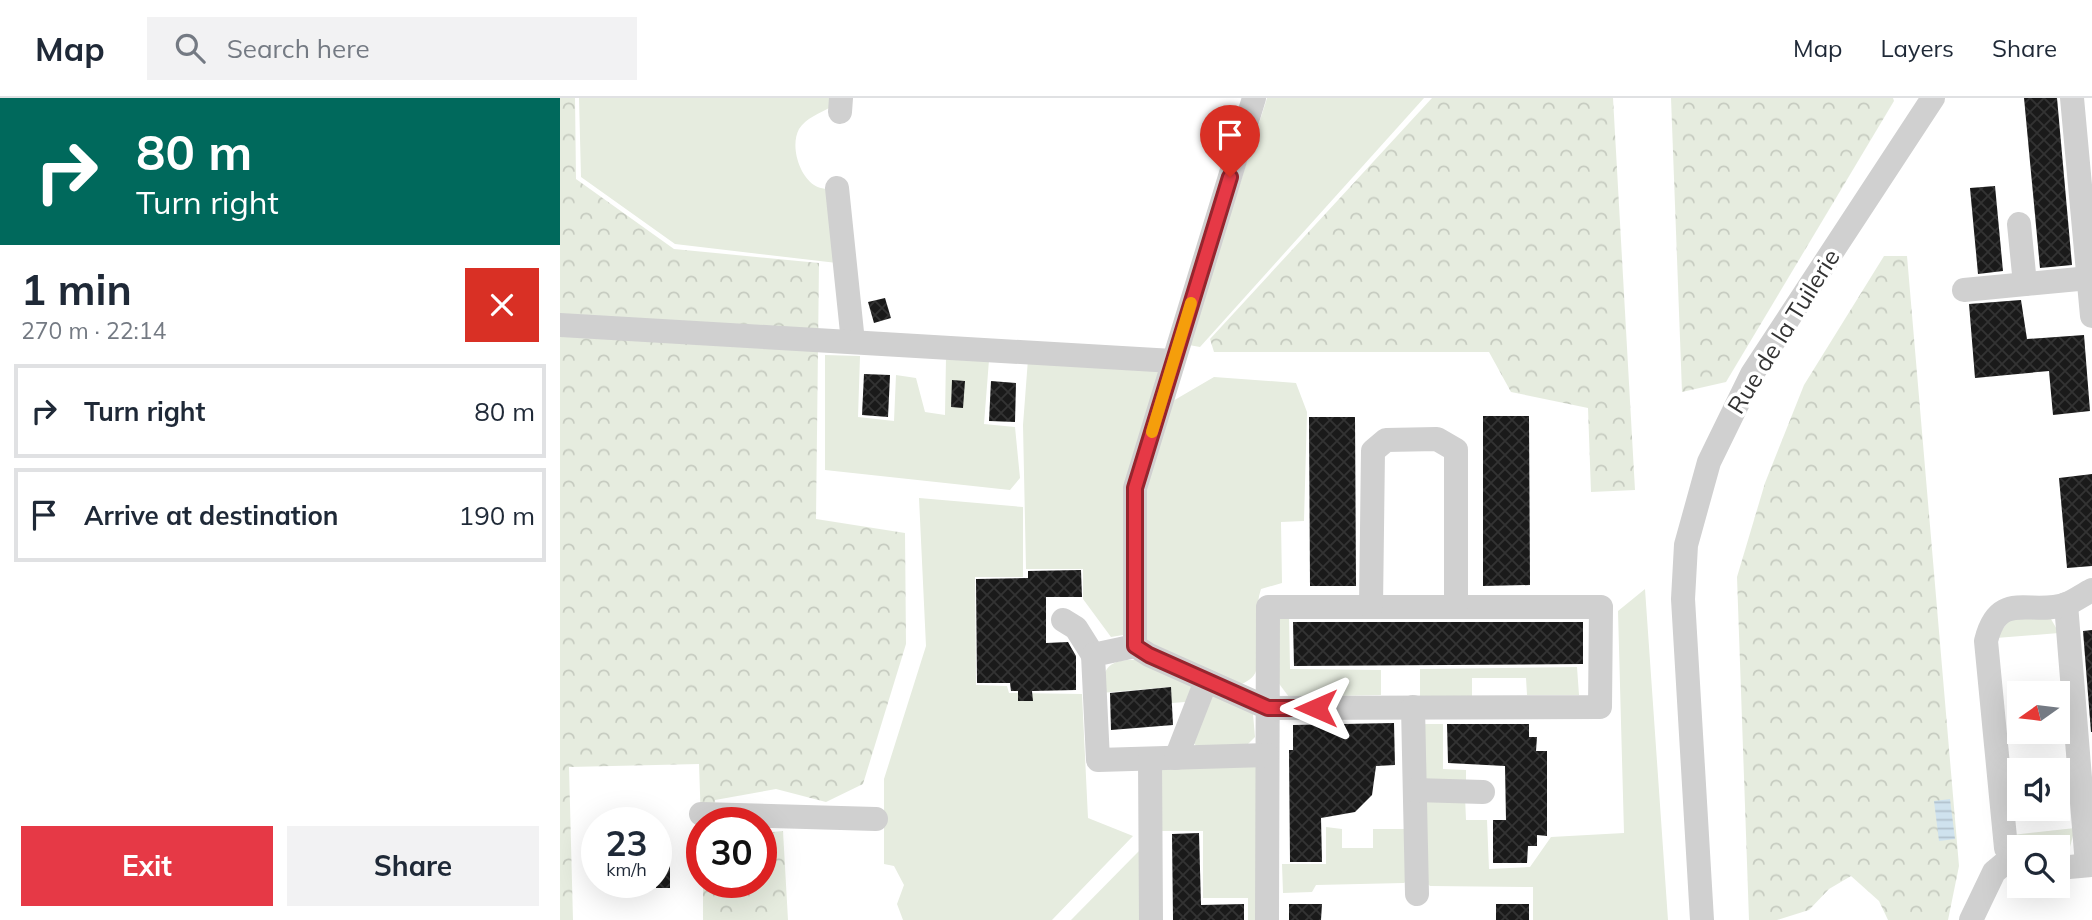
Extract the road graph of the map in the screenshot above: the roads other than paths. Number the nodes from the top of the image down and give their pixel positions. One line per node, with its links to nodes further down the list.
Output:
1 (1254, 98): 12 (street)
2 (1933, 98): 37 (street, Rue de la Tuilerie)
3 (2072, 98): 6 (street)
4 (837, 188): 11 (street)
5 (2019, 224): 7 (street)
6 (2089, 278): 7 (street); 9 (street)
7 (2025, 284): 8 (street)
8 (1964, 290)
9 (2092, 316)
10 (560, 326): 11 (street)
11 (853, 342): 12 (street)
12 (1173, 360): 18 (street)
13 (2092, 590): 14 (street)
14 (2066, 604): 30 (street); 31 (street)
15 (1371, 607): 16 (street); 16 (street); 22 (street)
16 (1457, 607): 21 (street)
17 (1063, 620): 19 (street)
18 (1135, 646): 19 (street); 20 (street)
19 (1093, 655): 25 (street)
20 (1206, 681): 22 (street); 24 (street)
21 (1413, 707): 22 (street); 26 (street)
22 (1268, 708): 23 (street)
23 (1267, 755): 24 (street); 36 (street)
24 (1176, 758): 25 (street)
25 (1150, 759): 35 (street)
26 (1415, 790): 27 (street); 34 (street)
27 (1483, 792)
28 (777, 816): 29 (street)
29 (876, 819)
30 (2007, 849)
31 (2090, 865): 33 (street)
32 (2007, 866): 38 (street)
33 (2070, 866)
34 (1417, 894)
35 (1152, 920)
36 (1267, 920)
37 (1702, 920)
38 (1971, 920)

